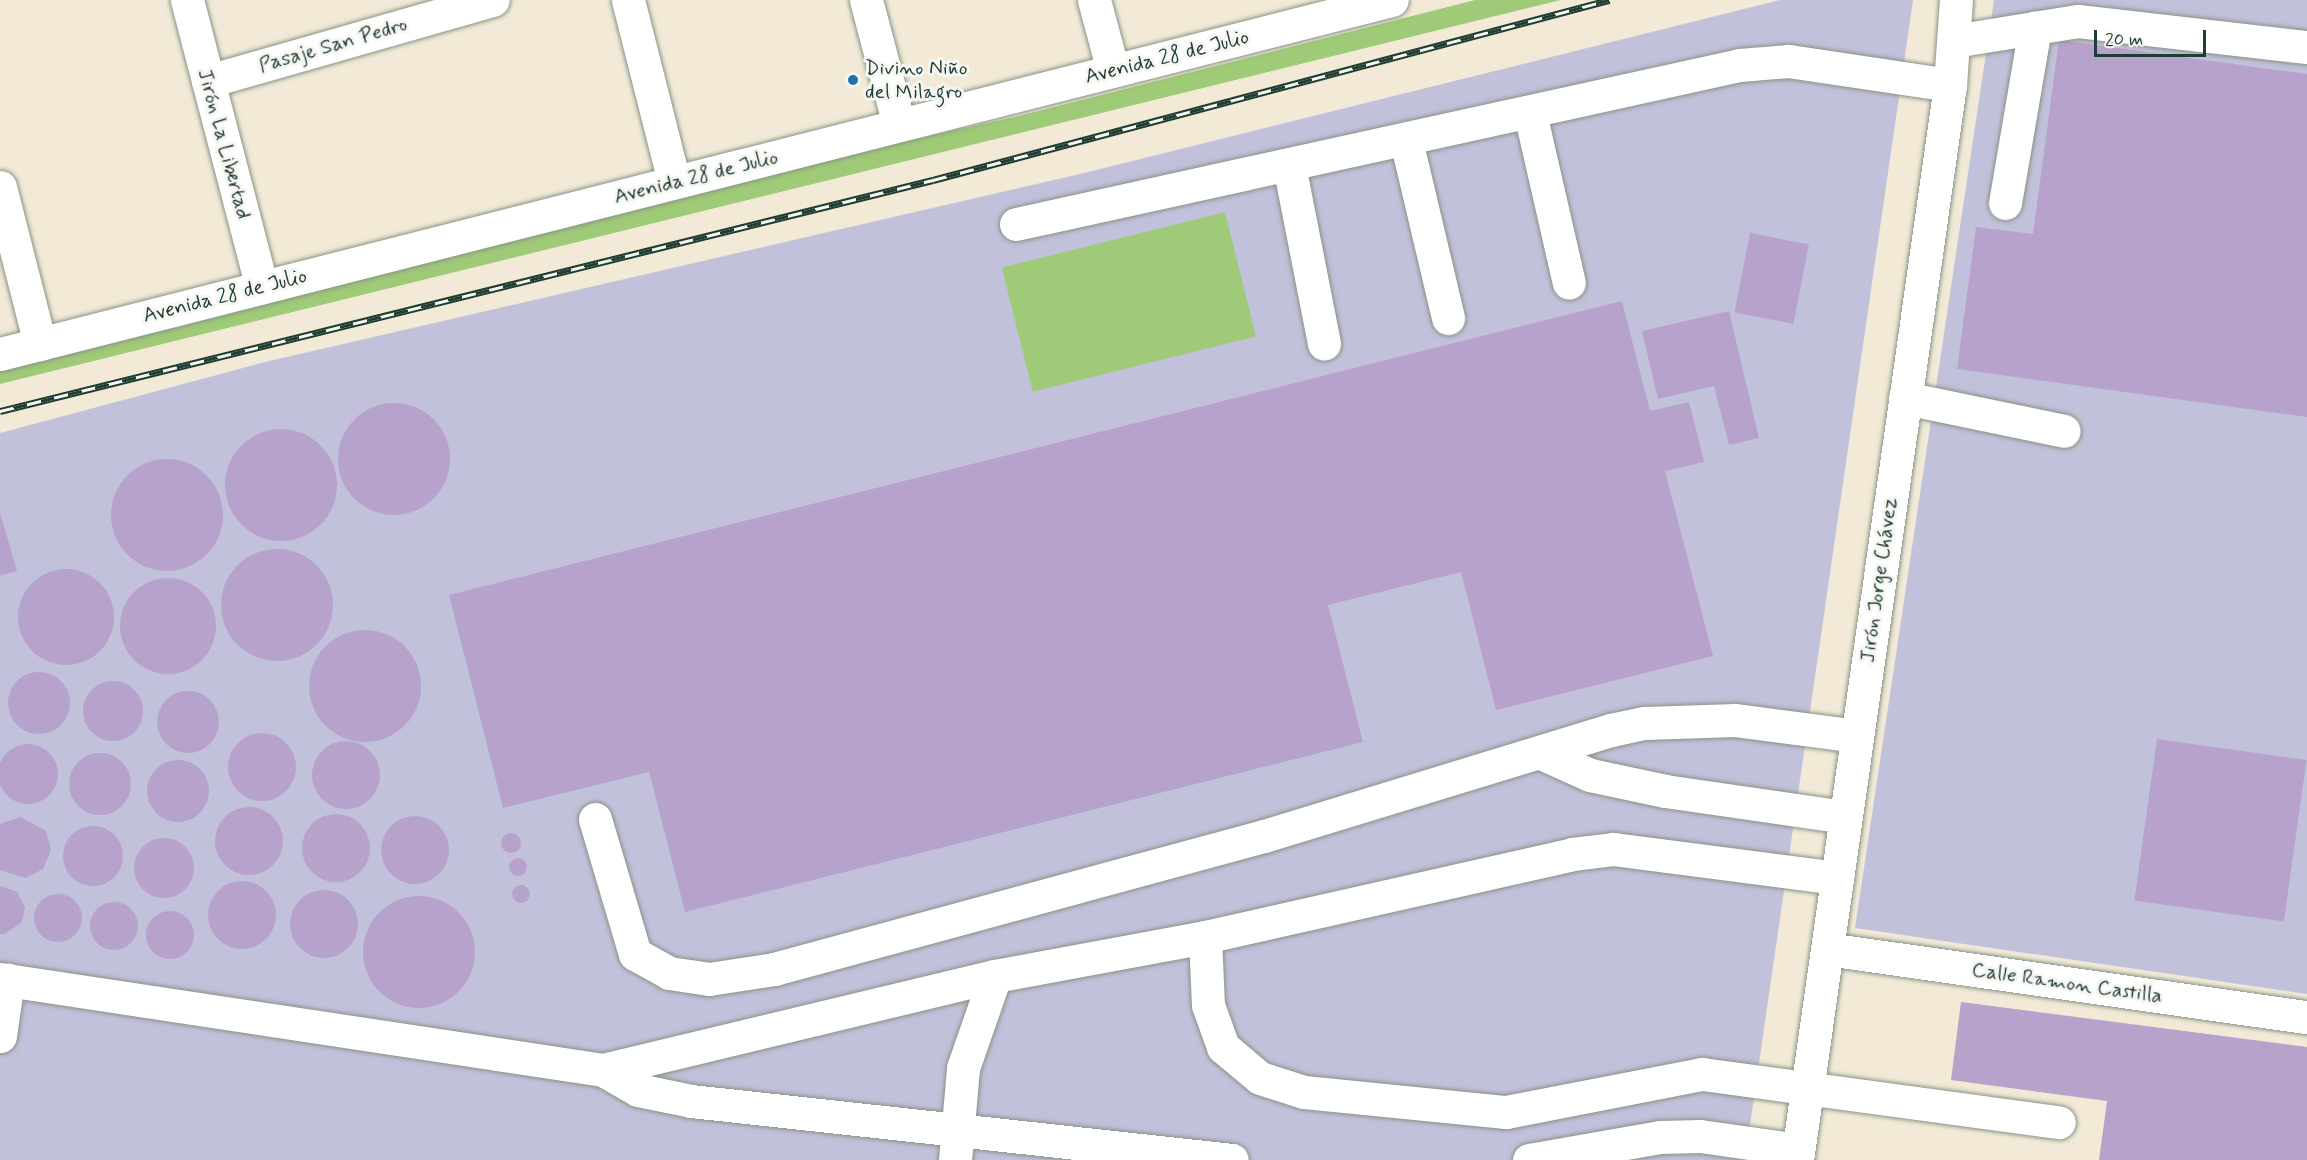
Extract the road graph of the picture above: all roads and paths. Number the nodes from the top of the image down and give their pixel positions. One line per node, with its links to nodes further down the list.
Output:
1 (187, 0): 12 (street, Jirón La Libertad)
2 (493, 0): 12 (street, Pasaje San Pedro)
3 (628, 0): 18 (street)
4 (866, 0): 15 (street)
5 (1094, 0): 11 (street)
6 (1392, 0): 11 (street, Avenida 28 de Julio)
7 (1956, 0): 9 (street, Jirón Jorge Chávez)
8 (2035, 28): 9 (street); 10 (street); 20 (street)
9 (1954, 41): 13 (street, Jirón Jorge Chávez)
10 (2307, 47)
11 (1113, 71): 15 (street, Avenida 28 de Julio)
12 (208, 81): 23 (street, Jirón La Libertad)
13 (1950, 85): 14 (street); 28 (street, Jirón Jorge Chávez)
14 (1530, 113): 16 (street); 22 (street)
15 (898, 125): 18 (street, Avenida 28 de Julio)
16 (1406, 140): 17 (street); 24 (street)
17 (1289, 165): 21 (street); 26 (street)
18 (675, 182): 23 (street, Avenida 28 de Julio)
19 (0, 187): 25 (street)
20 (2006, 203)
21 (1016, 224)
22 (1569, 283)
23 (262, 287): 25 (street, Avenida 28 de Julio)
24 (1448, 318)
25 (40, 344): 27 (street, Avenida 28 de Julio)
26 (1324, 344)
27 (0, 354)
28 (1905, 398): 29 (street); 30 (street, Jirón Jorge Chávez)
29 (2064, 431)
30 (1857, 736): 31 (street); 32 (street, Jirón Jorge Chávez)
31 (1541, 753): 32 (street); 33 (street)
32 (1845, 817): 34 (street, Jirón Jorge Chávez)
33 (595, 819)
34 (1837, 878): 35 (street); 36 (street, Jirón Jorge Chávez)
35 (1205, 937): 37 (street); 42 (street)
36 (1827, 949): 39 (street, Calle Ramon Castilla); 42 (street, Jirón Jorge Chávez)
37 (995, 976): 41 (street); 44 (street)
38 (4, 979): 40 (street); 41 (street)
39 (2307, 1017)
40 (0, 1036)
41 (603, 1071): 44 (street)
42 (1807, 1089): 43 (street); 45 (street, Jirón Jorge Chávez)
43 (2059, 1122)
44 (957, 1146): 46 (street)
45 (1798, 1155): 47 (street)
46 (1232, 1160)
47 (1529, 1160)

